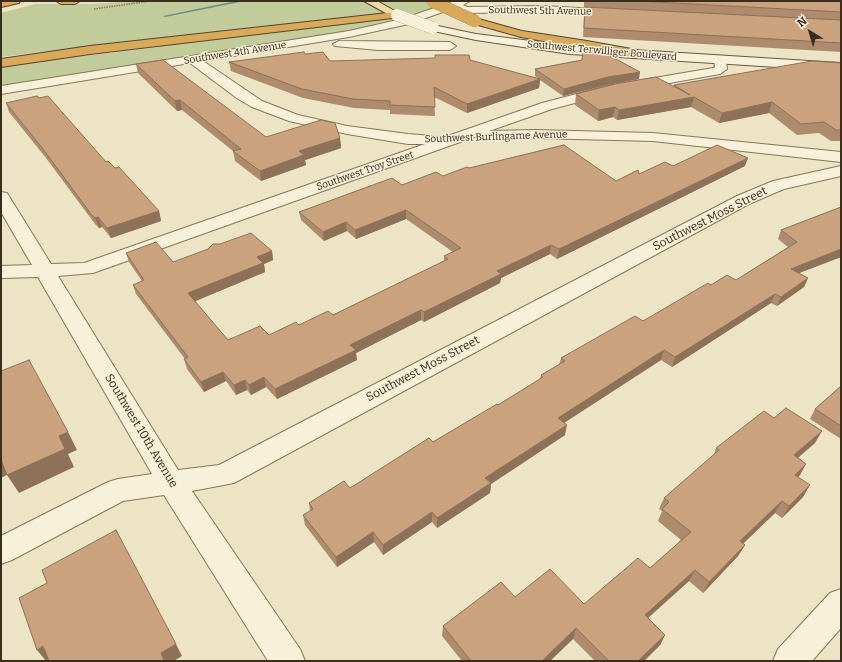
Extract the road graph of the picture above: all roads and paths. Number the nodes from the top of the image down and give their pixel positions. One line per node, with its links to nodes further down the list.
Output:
1 (15, 1): 8 (highway)
2 (61, 1): 3 (highway)
3 (75, 1)
4 (150, 1): 9 (path)
5 (369, 1): 11 (main road, Southwest Terwilliger Boulevard)
6 (432, 1): 14 (highway, bridge)
7 (461, 3): 10 (street, Southwest 5th Avenue); 12 (street, Southwest 4th Avenue)
8 (1, 4)
9 (90, 10)
10 (624, 13)
11 (396, 15): 14 (street, Southwest Terwilliger Boulevard, bridge); 17 (highway)
12 (323, 38): 13 (street); 15 (street, Southwest 4th Avenue)
13 (450, 46)
14 (637, 54): 16 (street, Southwest Terwilliger Boulevard)
15 (193, 60): 19 (street, Southwest 4th Avenue); 20 (street, Southwest Burlingame Avenue)
16 (720, 60): 18 (street, Southwest Terwilliger Boulevard); 20 (street, Southwest Troy Street)
17 (1, 62)
18 (841, 67)
19 (1, 90)
20 (454, 139): 21 (street, Southwest Burlingame Avenue); 24 (street, Southwest Troy Street)
21 (841, 157)
22 (841, 171): 26 (street, Southwest Moss Street)
23 (1, 197): 24 (street, Southwest 10th Avenue)
24 (45, 270): 25 (street, Southwest Troy Street); 26 (street, Southwest 10th Avenue)
25 (1, 272)
26 (171, 482): 27 (street, Southwest Moss Street); 29 (street, Southwest 10th Avenue)
27 (1, 551)
28 (841, 604): 30 (street)
29 (288, 661)
30 (790, 661)

